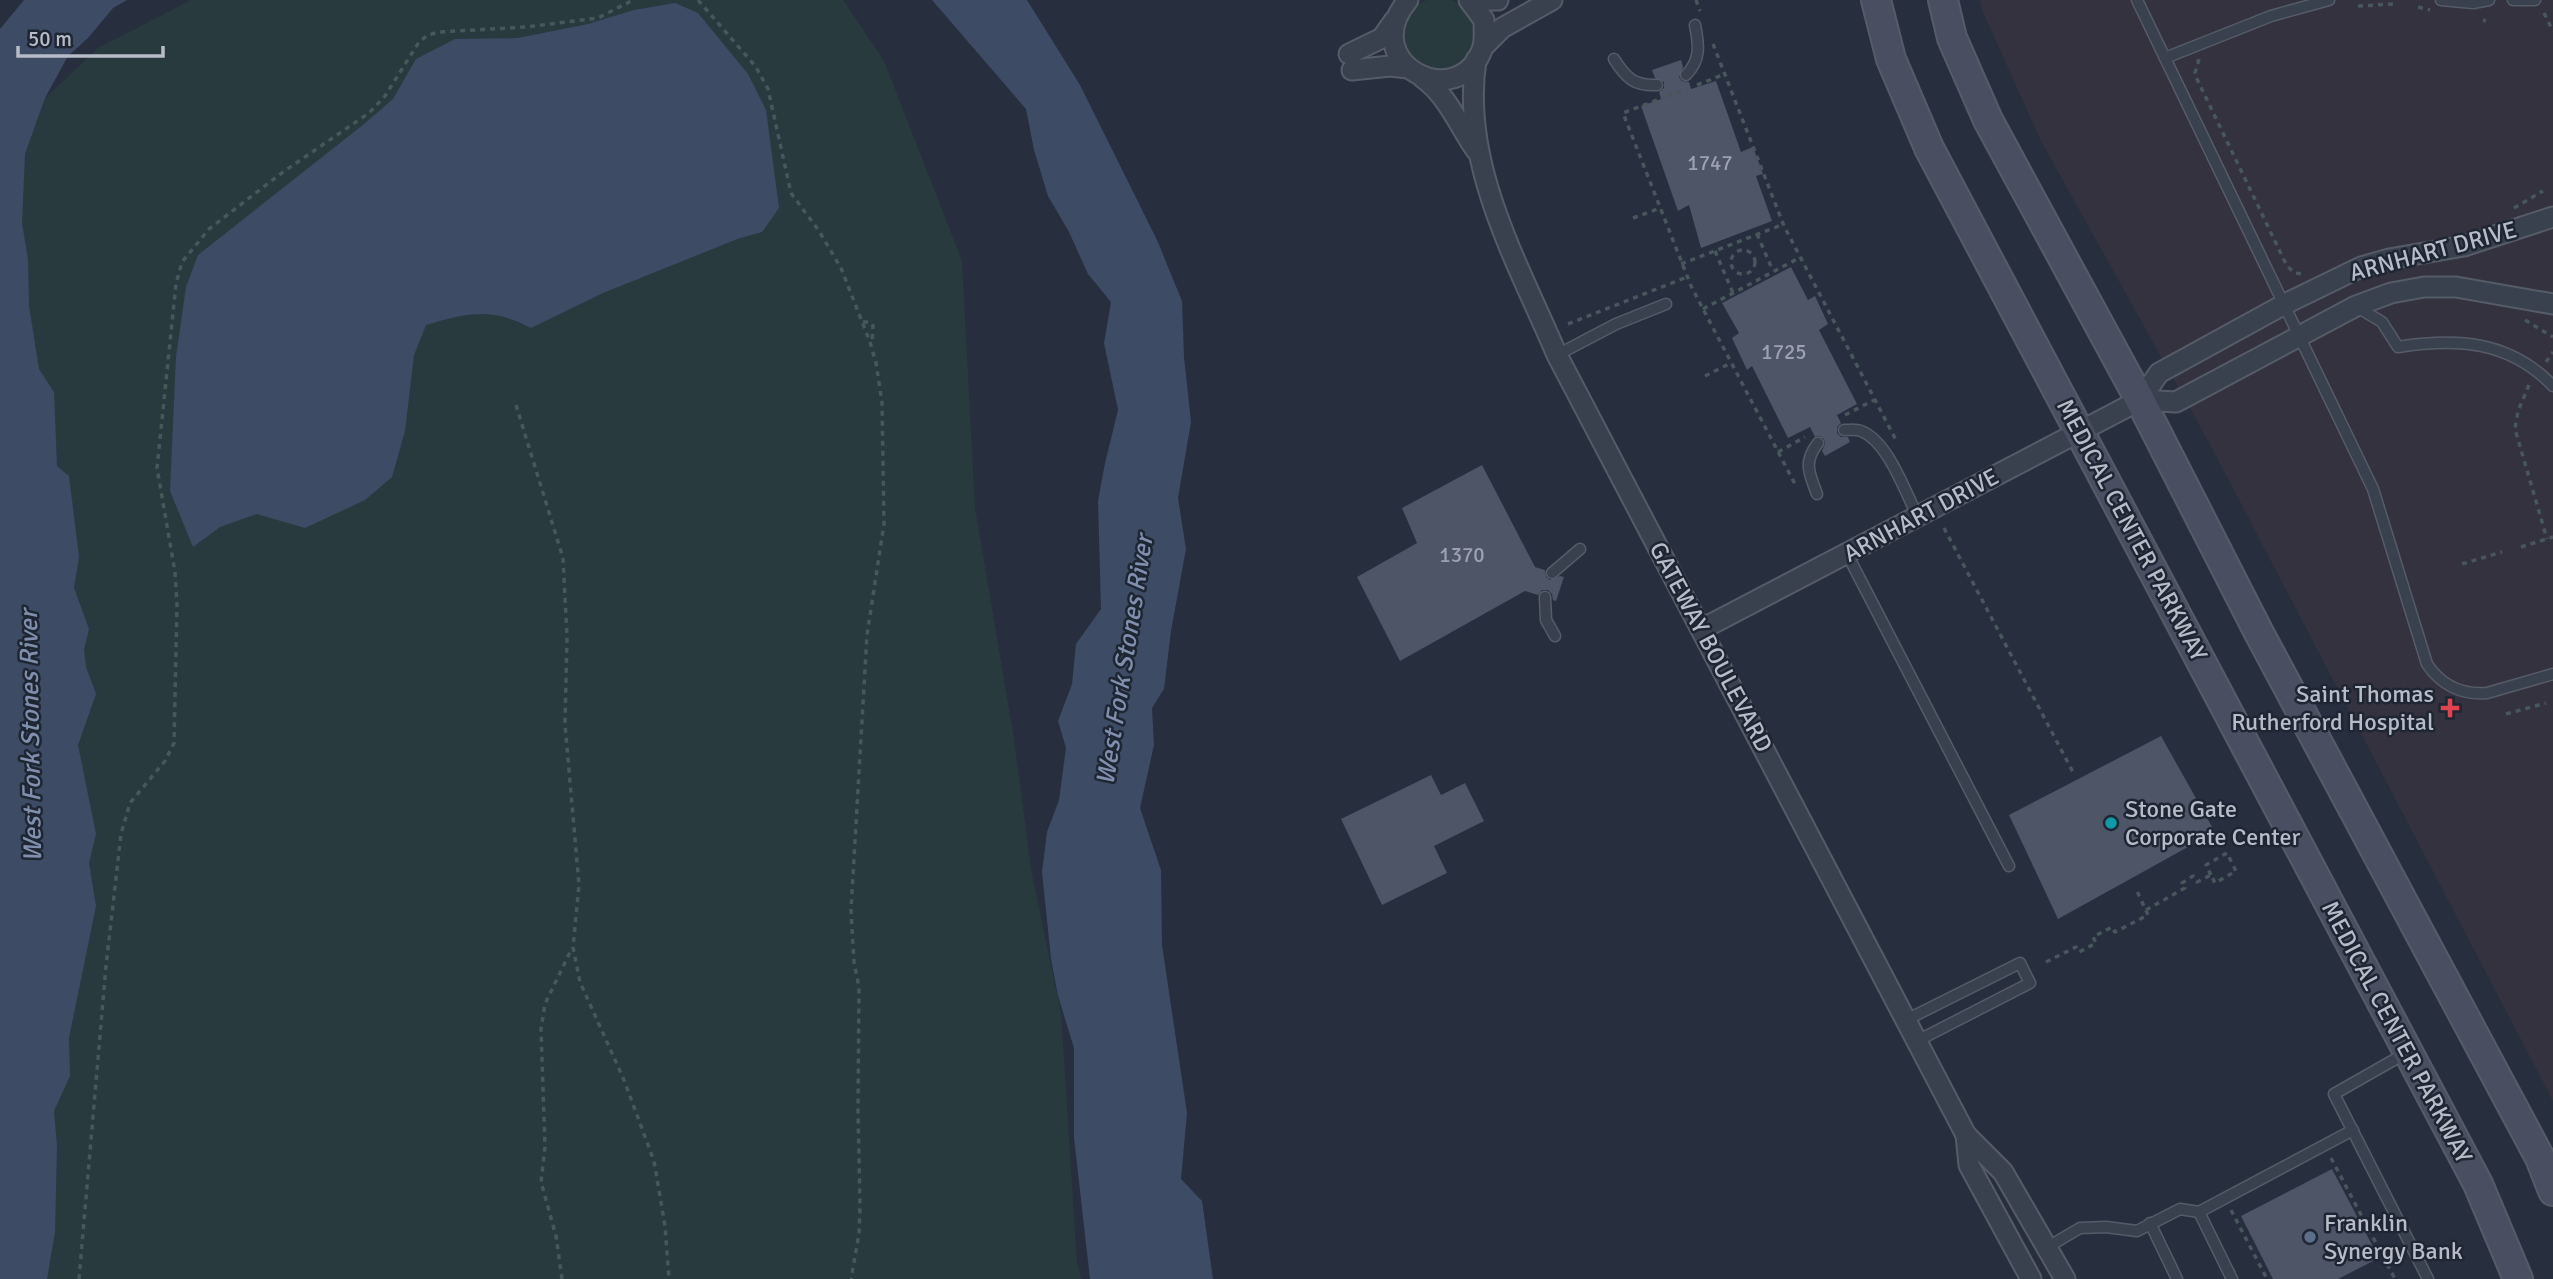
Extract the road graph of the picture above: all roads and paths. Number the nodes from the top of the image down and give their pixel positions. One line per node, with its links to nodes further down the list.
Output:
1 (632, 0): 118 (path)
2 (698, 0): 60 (path)
3 (1469, 0): 23 (street)
4 (1482, 0): 5 (street)
5 (1498, 0)
6 (1552, 0): 23 (street)
7 (1696, 0): 20 (path)
8 (1876, 0): 77 (main road, MEDICAL CENTER PARKWAY)
9 (1943, 0): 73 (main road)
10 (2137, 0): 25 (lane)
11 (2329, 0): 25 (lane)
12 (2441, 0): 13 (lane)
13 (2489, 0)
14 (2513, 0): 15 (lane)
15 (2535, 0)
16 (2393, 4): 18 (path)
17 (1403, 6): 27 (street); 27 (street)
18 (2358, 6)
19 (2543, 13): 21 (path)
20 (1700, 24): 29 (lane)
21 (2553, 31)
22 (1709, 33): 28 (path)
23 (1480, 54): 27 (street); 31 (street)
24 (2204, 56): 50 (path)
25 (2165, 58): 56 (lane)
26 (1614, 59): 30 (lane)
27 (1416, 73): 31 (street)
28 (1725, 74): 33 (path); 37 (path)
29 (1686, 75)
30 (1657, 85)
31 (1477, 151): 66 (street, GATEWAY BOULEVARD)
32 (2543, 191): 34 (path)
33 (1660, 208): 36 (path); 45 (path)
34 (2514, 208)
35 (2553, 217): 56 (street, ARNHART DRIVE)
36 (1633, 218)
37 (1784, 224): 38 (path); 44 (path)
38 (1757, 234): 39 (path); 42 (path)
39 (1736, 243): 40 (path); 41 (path)
40 (1714, 251): 45 (path); 47 (path)
41 (1739, 251): 43 (path); 46 (path)
42 (1764, 253): 43 (path); 48 (path)
43 (1754, 257): 49 (path)
44 (1799, 258): 48 (path); 72 (path)
45 (1681, 264): 51 (path)
46 (1733, 267): 47 (path); 49 (path)
47 (1723, 271): 53 (path)
48 (1774, 271): 52 (path)
49 (1749, 272): 52 (path)
50 (2306, 273)
51 (1687, 277): 58 (path); 61 (path)
52 (1754, 282): 53 (path)
53 (1733, 293): 58 (path)
54 (1666, 304): 66 (lane)
55 (2553, 304): 57 (street, ARNHART DRIVE)
56 (2283, 305): 62 (lane); 73 (street, ARNHART DRIVE)
57 (2356, 306): 62 (street, ARNHART DRIVE); 71 (lane)
58 (1703, 309): 68 (path)
59 (2522, 318): 63 (path)
60 (863, 322): 64 (path); 64 (path)
61 (1568, 324)
62 (2299, 337): 73 (street, ARNHART DRIVE); 97 (lane)
63 (2553, 337)
64 (871, 346): 121 (path)
65 (2553, 352): 67 (path)
66 (1558, 355): 95 (street, GATEWAY BOULEVARD)
67 (2546, 362)
68 (1731, 363): 69 (path); 81 (path)
69 (1705, 376)
70 (2532, 379): 87 (path)
71 (2551, 382)
72 (1874, 400): 75 (path); 79 (path)
73 (2140, 400): 77 (street, ARNHART DRIVE); 113 (main road)
74 (516, 405): 105 (path)
75 (1838, 419)
76 (1844, 430): 84 (lane)
77 (2080, 430): 84 (street, ARNHART DRIVE); 109 (main road, MEDICAL CENTER PARKWAY)
78 (1814, 432): 81 (path)
79 (1896, 441)
80 (1818, 443): 83 (lane)
81 (1777, 452): 82 (path)
82 (1795, 484)
83 (1817, 494)
84 (1918, 517): 91 (street, ARNHART DRIVE)
85 (1944, 528): 100 (path)
86 (2553, 537): 87 (path)
87 (2547, 539): 88 (path)
88 (2521, 547)
89 (1580, 549): 93 (lane)
90 (2502, 552): 92 (path)
91 (1847, 554): 95 (street, ARNHART DRIVE); 101 (lane)
92 (2462, 564)
93 (1552, 573)
94 (1545, 597): 96 (lane)
95 (1702, 629): 107 (street, GATEWAY BOULEVARD)
96 (1555, 636)
97 (2553, 674)
98 (2546, 703): 99 (path)
99 (2506, 714)
100 (2074, 774)
101 (2009, 866)
102 (2211, 874): 102 (path); 104 (path)
103 (2136, 890): 104 (path)
104 (2146, 910): 106 (path)
105 (573, 947): 119 (path); 120 (path)
106 (2046, 962)
107 (1906, 1020): 108 (street, GATEWAY BOULEVARD); 108 (lane)
108 (1917, 1041): 111 (street, GATEWAY BOULEVARD)
109 (2407, 1052): 110 (lane); 129 (main road, MEDICAL CENTER PARKWAY)
110 (2353, 1130): 115 (lane); 128 (lane)
111 (1966, 1135): 117 (street, GATEWAY BOULEVARD); 122 (street, GATEWAY BOULEVARD)
112 (2321, 1163): 127 (path)
113 (2553, 1191)
114 (2241, 1204): 126 (path)
115 (2199, 1212): 116 (lane); 125 (lane)
116 (2150, 1223): 117 (lane); 124 (lane)
117 (2046, 1248): 123 (street, GATEWAY BOULEVARD)
118 (79, 1279)
119 (562, 1279)
120 (669, 1279)
121 (851, 1279)
122 (2031, 1279)
123 (2065, 1279)
124 (2177, 1279)
125 (2232, 1279)
126 (2267, 1279)
127 (2395, 1279)
128 (2428, 1279)
129 (2518, 1279)

